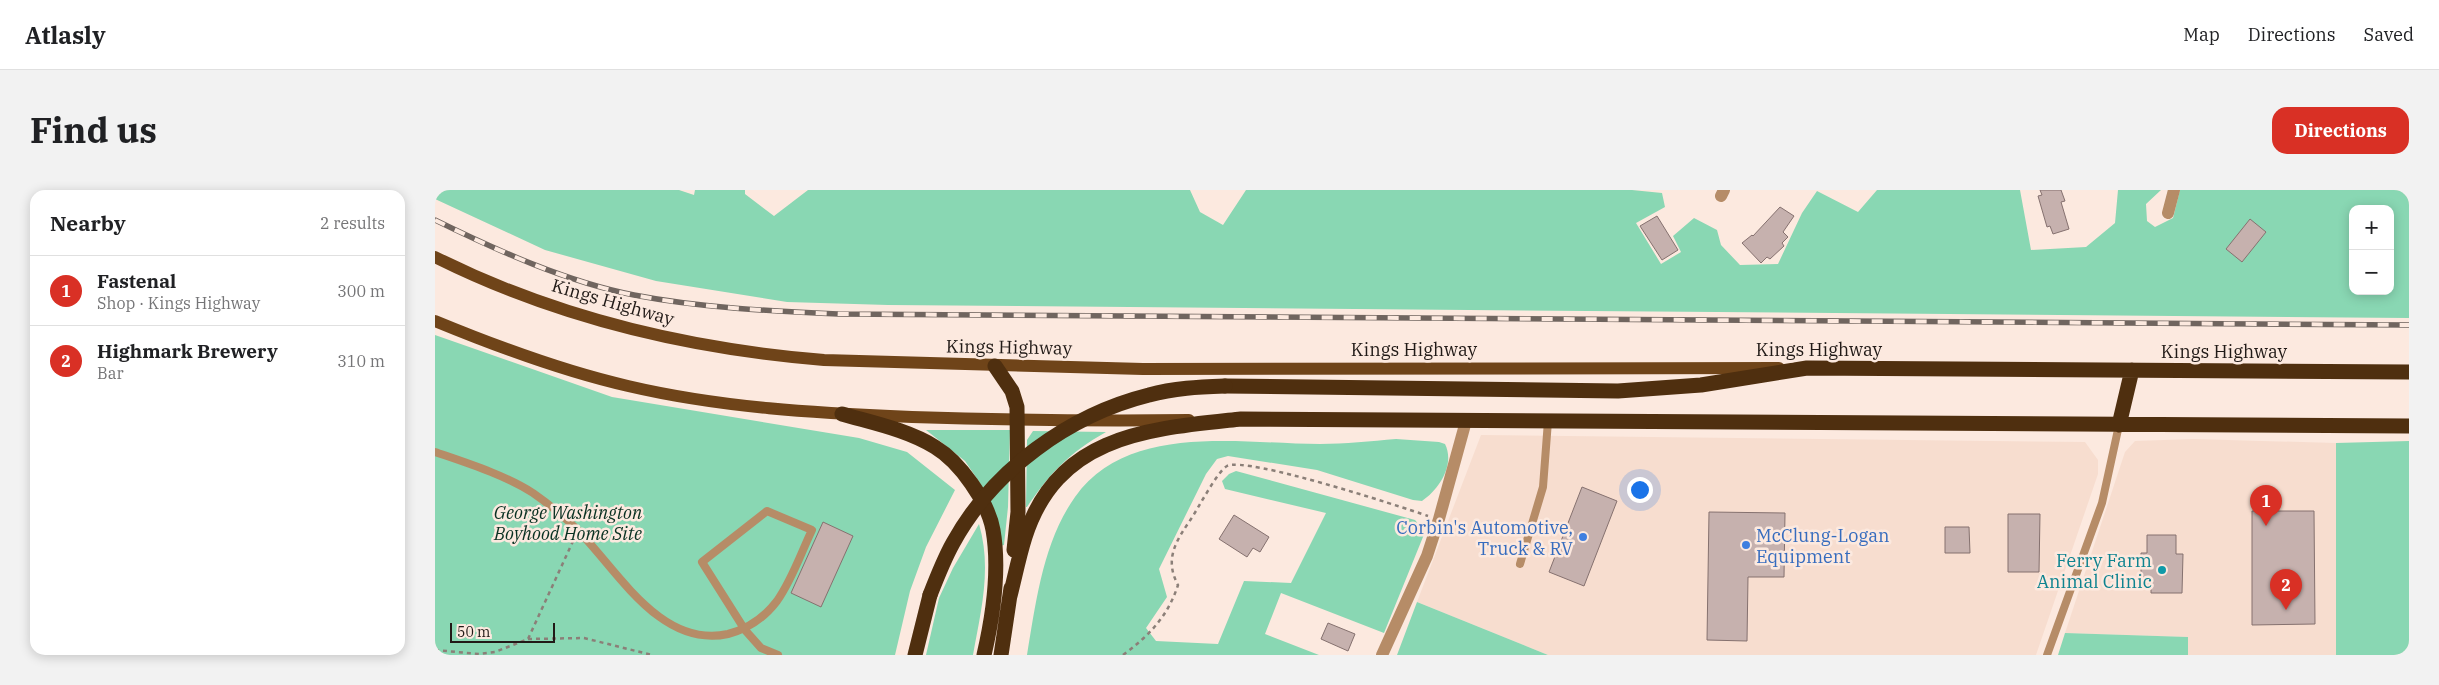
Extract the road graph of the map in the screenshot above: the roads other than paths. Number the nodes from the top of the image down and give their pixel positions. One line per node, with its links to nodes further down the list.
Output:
1 (2174, 190): 2 (street)
2 (2168, 213)
3 (435, 256): 5 (main road, Kings Highway)
4 (435, 321): 9 (main road)
5 (995, 366): 6 (main road, Kings Highway); 11 (highway)
6 (1807, 368): 7 (highway, Kings Highway); 21 (highway, bridge)
7 (2132, 370): 8 (highway, Kings Highway); 14 (highway)
8 (2409, 372)
9 (842, 414): 11 (main road); 22 (highway)
10 (1241, 419): 11 (main road); 12 (highway); 18 (highway)
11 (1019, 420): 18 (highway)
12 (1466, 421): 13 (highway); 24 (street)
13 (1548, 421): 14 (highway); 17 (lane)
14 (2119, 425): 15 (highway); 25 (lane)
15 (2409, 426)
16 (435, 452): 19 (lane)
17 (1520, 564)
18 (1010, 596): 23 (highway)
19 (745, 630): 19 (lane); 20 (lane)
20 (777, 655)
21 (915, 655)
22 (984, 655)
23 (1001, 655)
24 (1382, 655)
25 (2047, 655)

